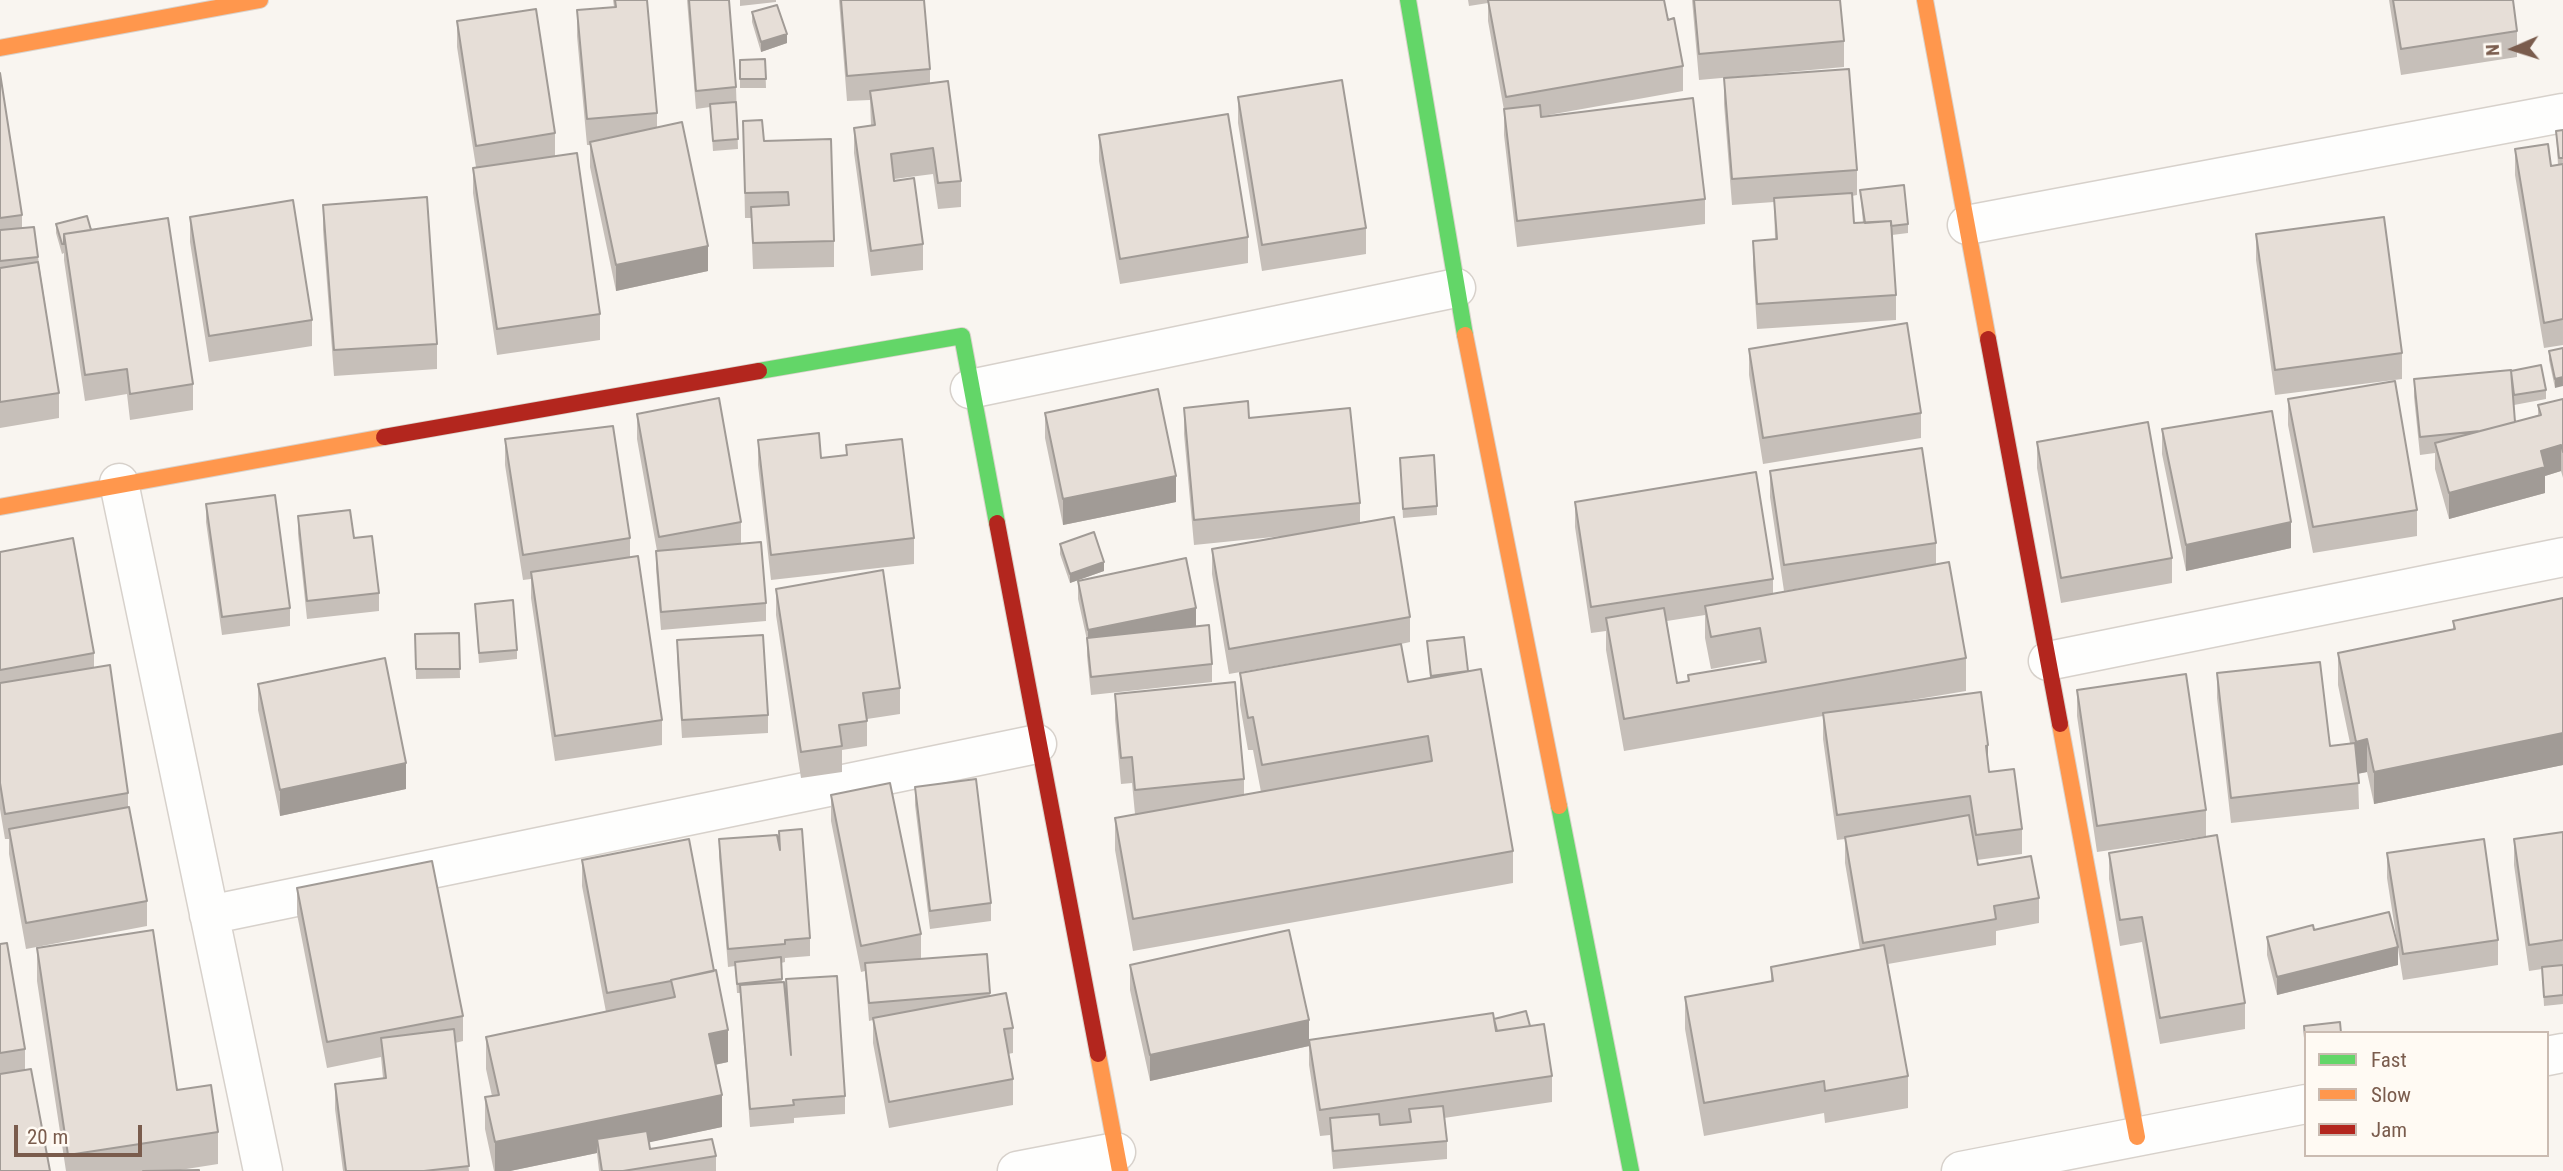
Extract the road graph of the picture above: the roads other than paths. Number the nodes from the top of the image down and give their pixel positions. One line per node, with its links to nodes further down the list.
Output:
1 (260, 0): 4 (street)
2 (1408, 0): 7 (street)
3 (1925, 0): 6 (street)
4 (0, 48)
5 (2563, 113): 6 (street)
6 (1967, 225): 12 (street)
7 (1455, 288): 8 (street); 20 (street)
8 (970, 388): 9 (street); 13 (street)
9 (118, 483): 10 (street); 14 (street)
10 (0, 507)
11 (2563, 557): 12 (street)
12 (2048, 661): 16 (street)
13 (1037, 744): 14 (street); 17 (street)
14 (209, 915): 18 (street)
15 (2304, 1104): 16 (street)
16 (2137, 1137): 21 (street)
17 (1118, 1161): 19 (street)
18 (263, 1171)
19 (1017, 1171)
20 (1631, 1171)
21 (1961, 1171)

